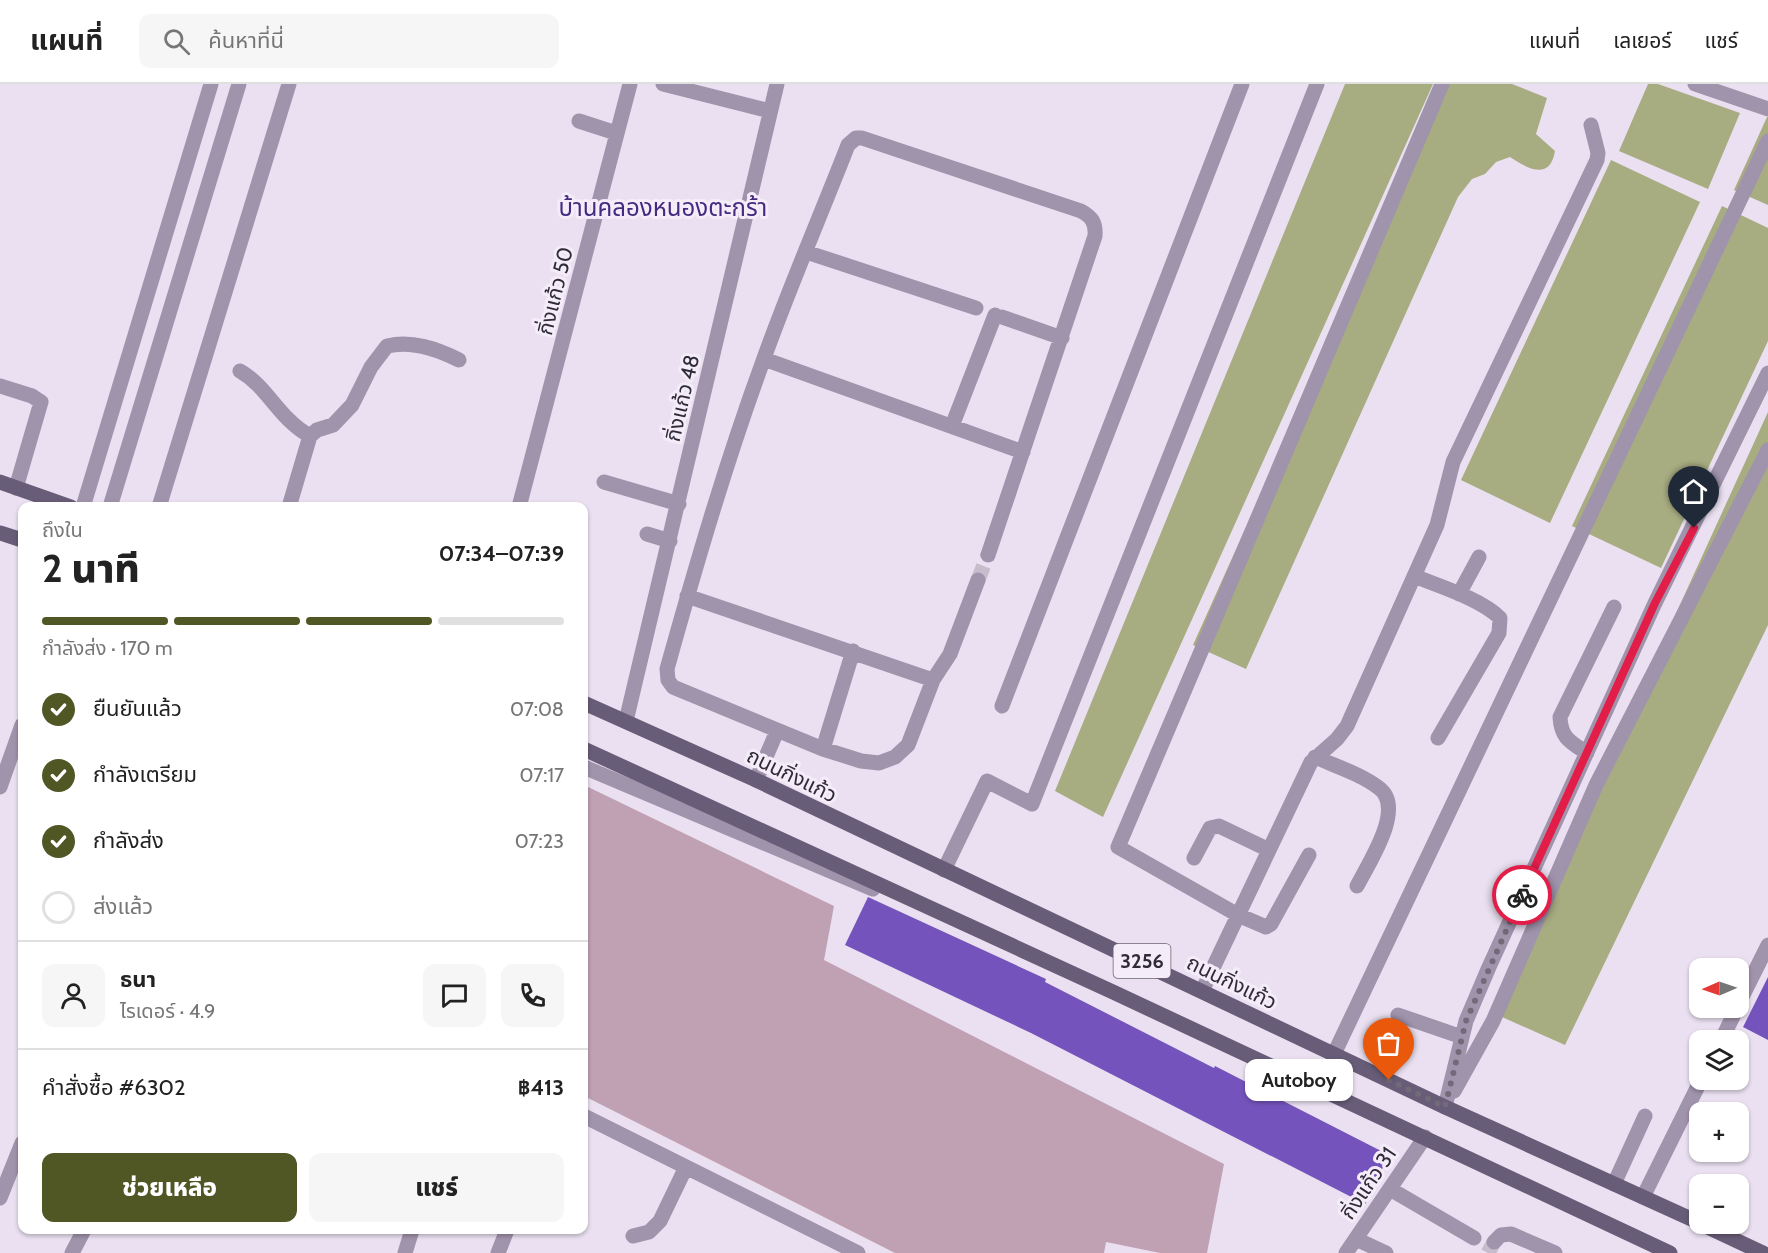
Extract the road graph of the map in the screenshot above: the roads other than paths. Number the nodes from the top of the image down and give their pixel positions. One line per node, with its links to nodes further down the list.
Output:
1 (211, 84): 33 (street)
2 (239, 84): 34 (street)
3 (289, 84): 35 (street)
4 (630, 84): 15 (street, กิ่งแก้ว 50)
5 (663, 84): 12 (street)
6 (777, 84): 12 (street, กิ่งแก้ว 48)
7 (1242, 84): 53 (street)
8 (1317, 84): 68 (street)
9 (1442, 84): 70 (street)
10 (1695, 84): 11 (street)
11 (1768, 109)
12 (770, 111): 38 (street, กิ่งแก้ว 48)
13 (579, 121): 15 (street)
14 (1591, 125): 45 (street)
15 (616, 133): 37 (street, กิ่งแก้ว 50)
16 (1768, 141): 77 (street)
17 (806, 252): 18 (street); 19 (street); 20 (street)
18 (976, 308)
19 (1062, 338): 25 (street); 28 (street)
20 (764, 359): 25 (street); 48 (street)
21 (459, 360): 26 (street)
22 (240, 371): 26 (street)
23 (1768, 373): 60 (street)
24 (0, 386): 31 (street)
25 (952, 426): 28 (street)
26 (310, 436): 36 (street)
27 (1768, 450): 79 (street)
28 (1023, 452): 43 (street)
29 (0, 482): 31 (main road)
30 (604, 482): 38 (street)
31 (16, 488): 32 (main road)
32 (56, 502)
33 (85, 502)
34 (113, 502)
35 (161, 502)
36 (290, 502)
37 (520, 502)
38 (679, 504): 42 (street, กิ่งแก้ว 48)
39 (0, 533): 41 (main road)
40 (647, 534): 42 (street)
41 (18, 539)
42 (670, 541): 54 (street, กิ่งแก้ว 48)
43 (988, 555)
44 (1479, 557): 47 (street)
45 (1414, 576): 47 (street); 61 (street)
46 (978, 580): 51 (street)
47 (1459, 594): 57 (street)
48 (687, 596): 50 (street); 55 (street)
49 (1614, 607): 60 (street)
50 (853, 651): 51 (street); 58 (street)
51 (933, 680): 58 (street)
52 (588, 705): 54 (main road, ถนนกิ่งแก้ว / 3256)
53 (1002, 706)
54 (626, 721): 63 (main road, ถนนกิ่งแก้ว / 3256)
55 (777, 731): 58 (street); 63 (street)
56 (18, 736): 64 (street)
57 (1438, 738)
58 (824, 749)
59 (588, 751): 72 (main road, 3256)
60 (1587, 753): 76 (street)
61 (1315, 757): 65 (street); 69 (street)
62 (588, 769): 72 (street)
63 (756, 780): 68 (main road, ถนนกิ่งแก้ว / 3256)
64 (0, 787)
65 (1269, 850): 67 (street); 70 (street)
66 (1309, 855): 70 (street)
67 (1194, 858)
68 (944, 870): 74 (main road, ถนนกิ่งแก้ว / 3256)
69 (1357, 886)
70 (1238, 915): 74 (street)
71 (1768, 945): 73 (street)
72 (1081, 977): 82 (main road, 3256)
73 (1749, 984)
74 (1202, 991): 77 (main road, ถนนกิ่งแก้ว / 3256)
75 (1398, 1015): 76 (street)
76 (1462, 1037): 79 (street)
77 (1334, 1054): 79 (main road, ถนนกิ่งแก้ว / 3256)
78 (1696, 1090): 87 (street)
79 (1443, 1111): 85 (main road, ถนนกิ่งแก้ว / 3256)
80 (1644, 1116): 85 (street)
81 (588, 1118): 84 (street)
82 (1425, 1137): 86 (street, กิ่งแก้ว 31); 106 (main road, 3256)
83 (18, 1153): 88 (street)
84 (686, 1167): 94 (street); 98 (street)
85 (1614, 1184): 87 (main road, ถนนกิ่งแก้ว / 3256)
86 (1390, 1189): 95 (street); 96 (street, กิ่งแก้ว 31)
87 (1643, 1197): 89 (main road, ถนนกิ่งแก้ว / 3256)
88 (0, 1198)
89 (1689, 1219)
90 (82, 1234): 99 (street)
91 (411, 1234): 100 (street)
92 (505, 1234): 101 (street)
93 (1722, 1234): 107 (main road, ถนนกิ่งแก้ว / 3256)
94 (633, 1236)
95 (1474, 1238)
96 (1356, 1239): 103 (street, กิ่งแก้ว 31); 104 (street)
97 (1494, 1242): 105 (street)
98 (841, 1249): 102 (street)
99 (72, 1253)
100 (405, 1253)
101 (498, 1253)
102 (858, 1253)
103 (1346, 1253)
104 (1386, 1253)
105 (1555, 1253)
106 (1670, 1253)
107 (1763, 1253)

